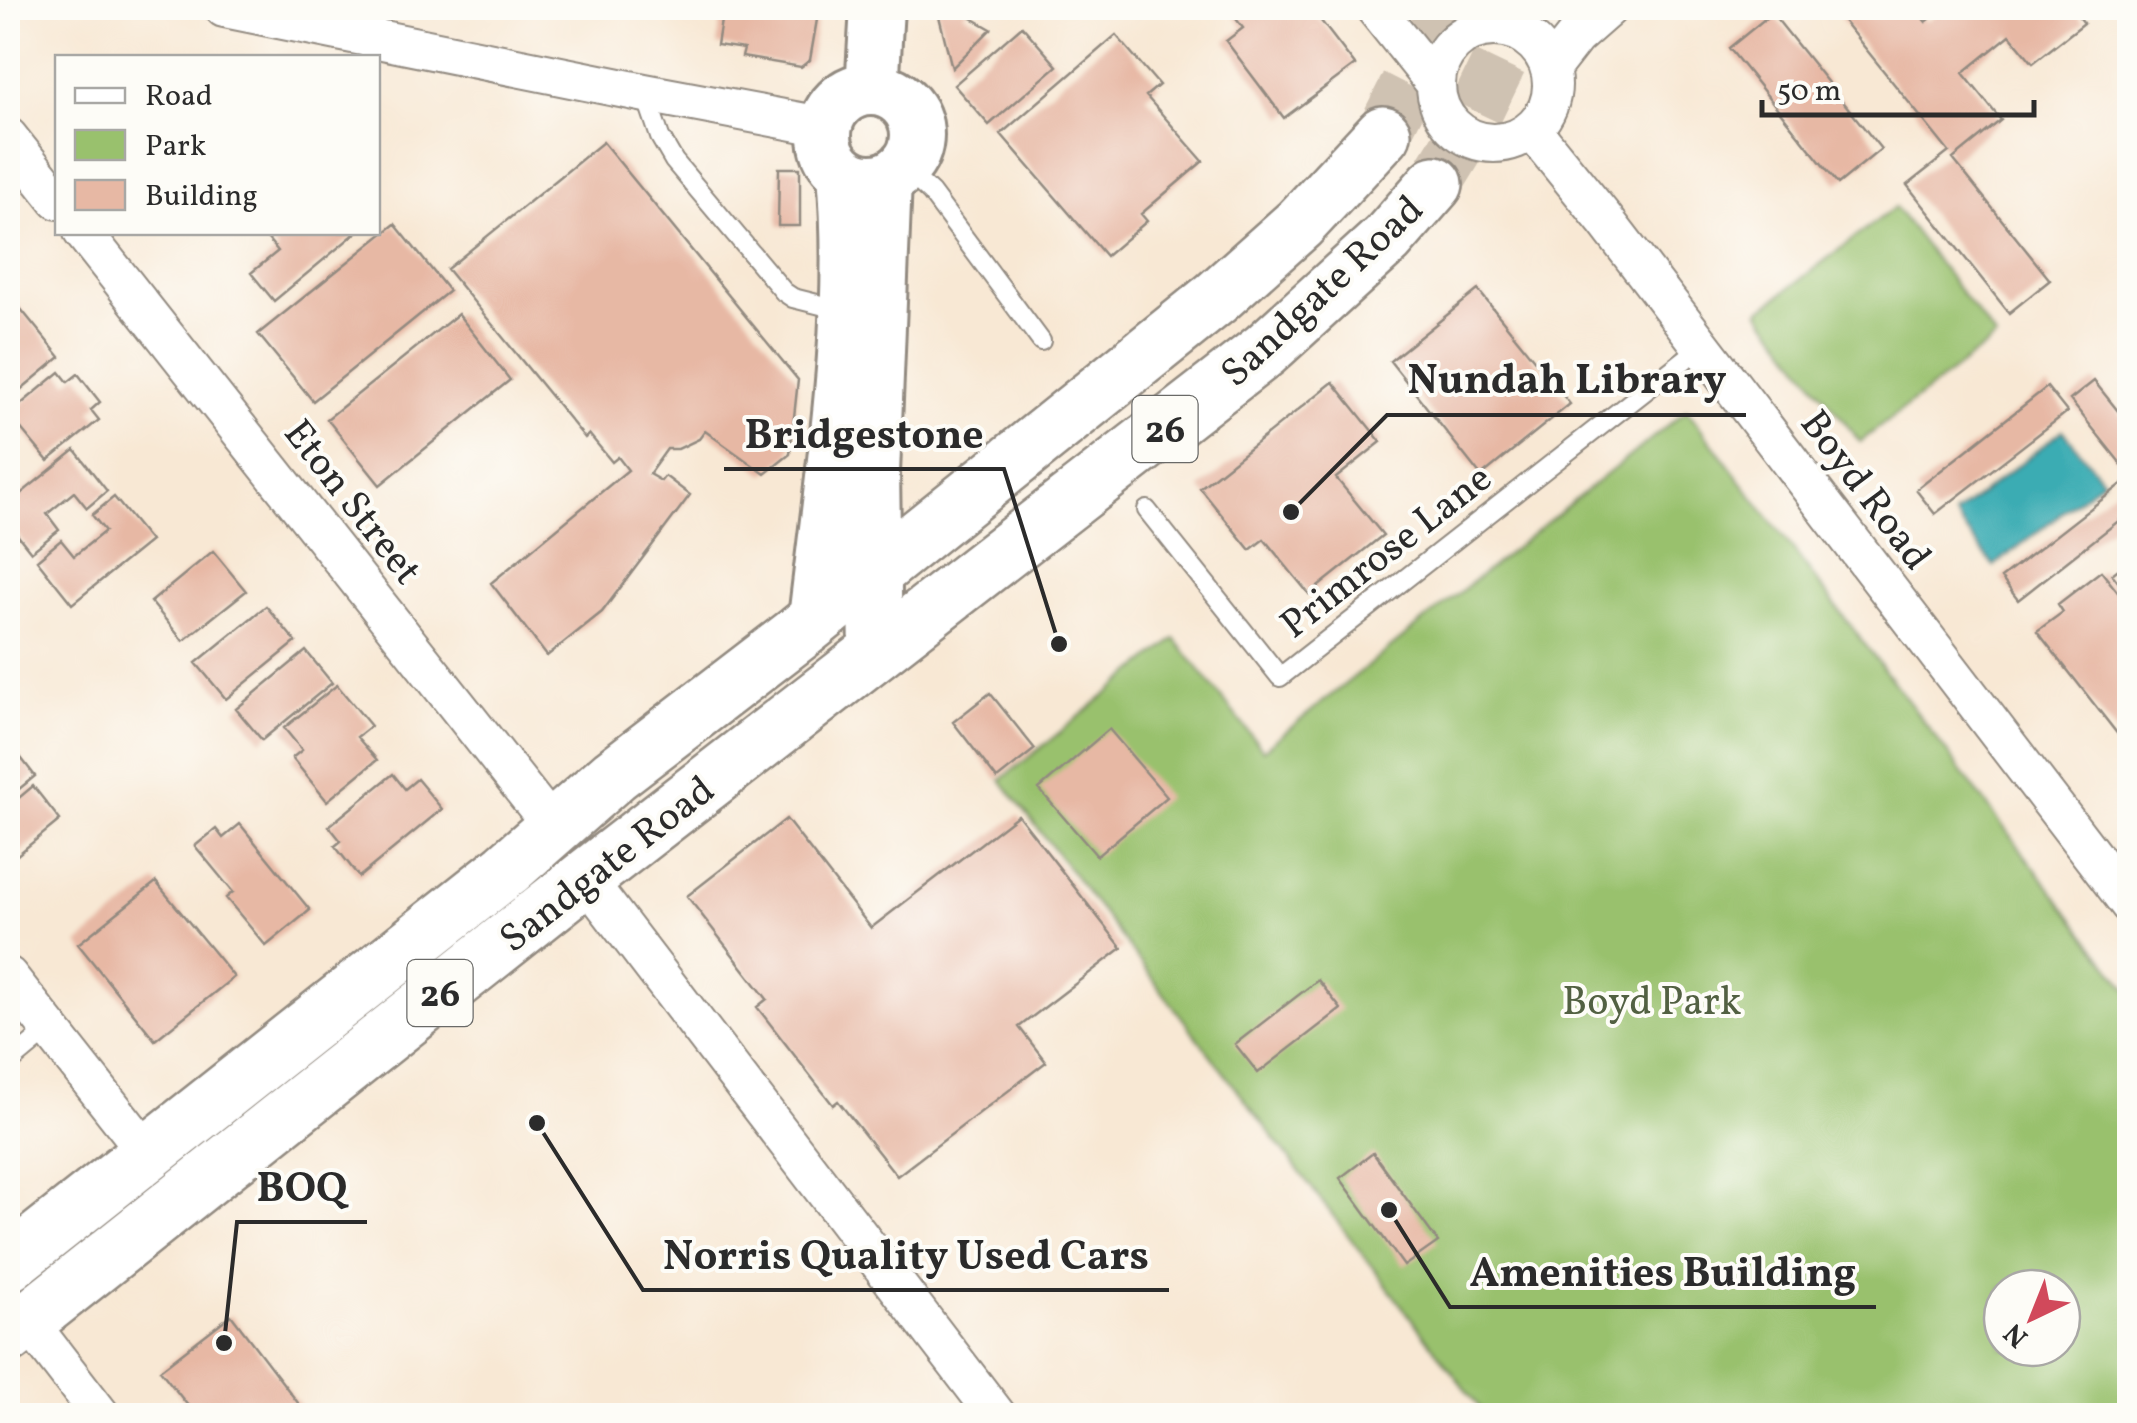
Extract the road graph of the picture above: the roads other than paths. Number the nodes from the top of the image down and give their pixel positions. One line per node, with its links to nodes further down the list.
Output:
1 (224, 8): 9 (street)
2 (877, 8): 8 (street)
3 (1375, 8): 7 (street)
4 (1608, 8): 6 (street)
5 (1504, 17): 6 (street); 7 (street)
6 (1550, 69): 10 (street)
7 (1435, 83): 10 (street)
8 (872, 89): 13 (street); 13 (street)
9 (645, 94): 13 (street); 17 (lane)
10 (1532, 130): 19 (street, Boyd Road)
11 (1383, 134): 21 (highway, Sandgate Road / 26)
12 (8, 137): 15 (street)
13 (865, 162): 17 (street); 18 (lane); 21 (street)
14 (1434, 184): 23 (highway, Sandgate Road / 26)
15 (55, 196)
16 (85, 235): 24 (street, Eton Street)
17 (846, 312): 22 (street)
18 (1042, 341)
19 (1701, 348): 20 (lane, Primrose Lane); 26 (street, Boyd Road)
20 (1147, 510)
21 (875, 572): 22 (highway, Sandgate Road / 26); 23 (street)
22 (815, 620): 24 (highway, Sandgate Road / 26)
23 (876, 653): 25 (highway, Sandgate Road / 26)
24 (553, 827): 30 (highway, Sandgate Road / 26)
25 (584, 878): 32 (highway, Sandgate Road / 26); 34 (street)
26 (2130, 905)
27 (8, 976): 28 (street)
28 (50, 1029): 29 (lane); 30 (street)
29 (8, 1064)
30 (146, 1151): 31 (highway, Sandgate Road / 26)
31 (8, 1264)
32 (17, 1328): 33 (street)
33 (101, 1416)
34 (997, 1416)

